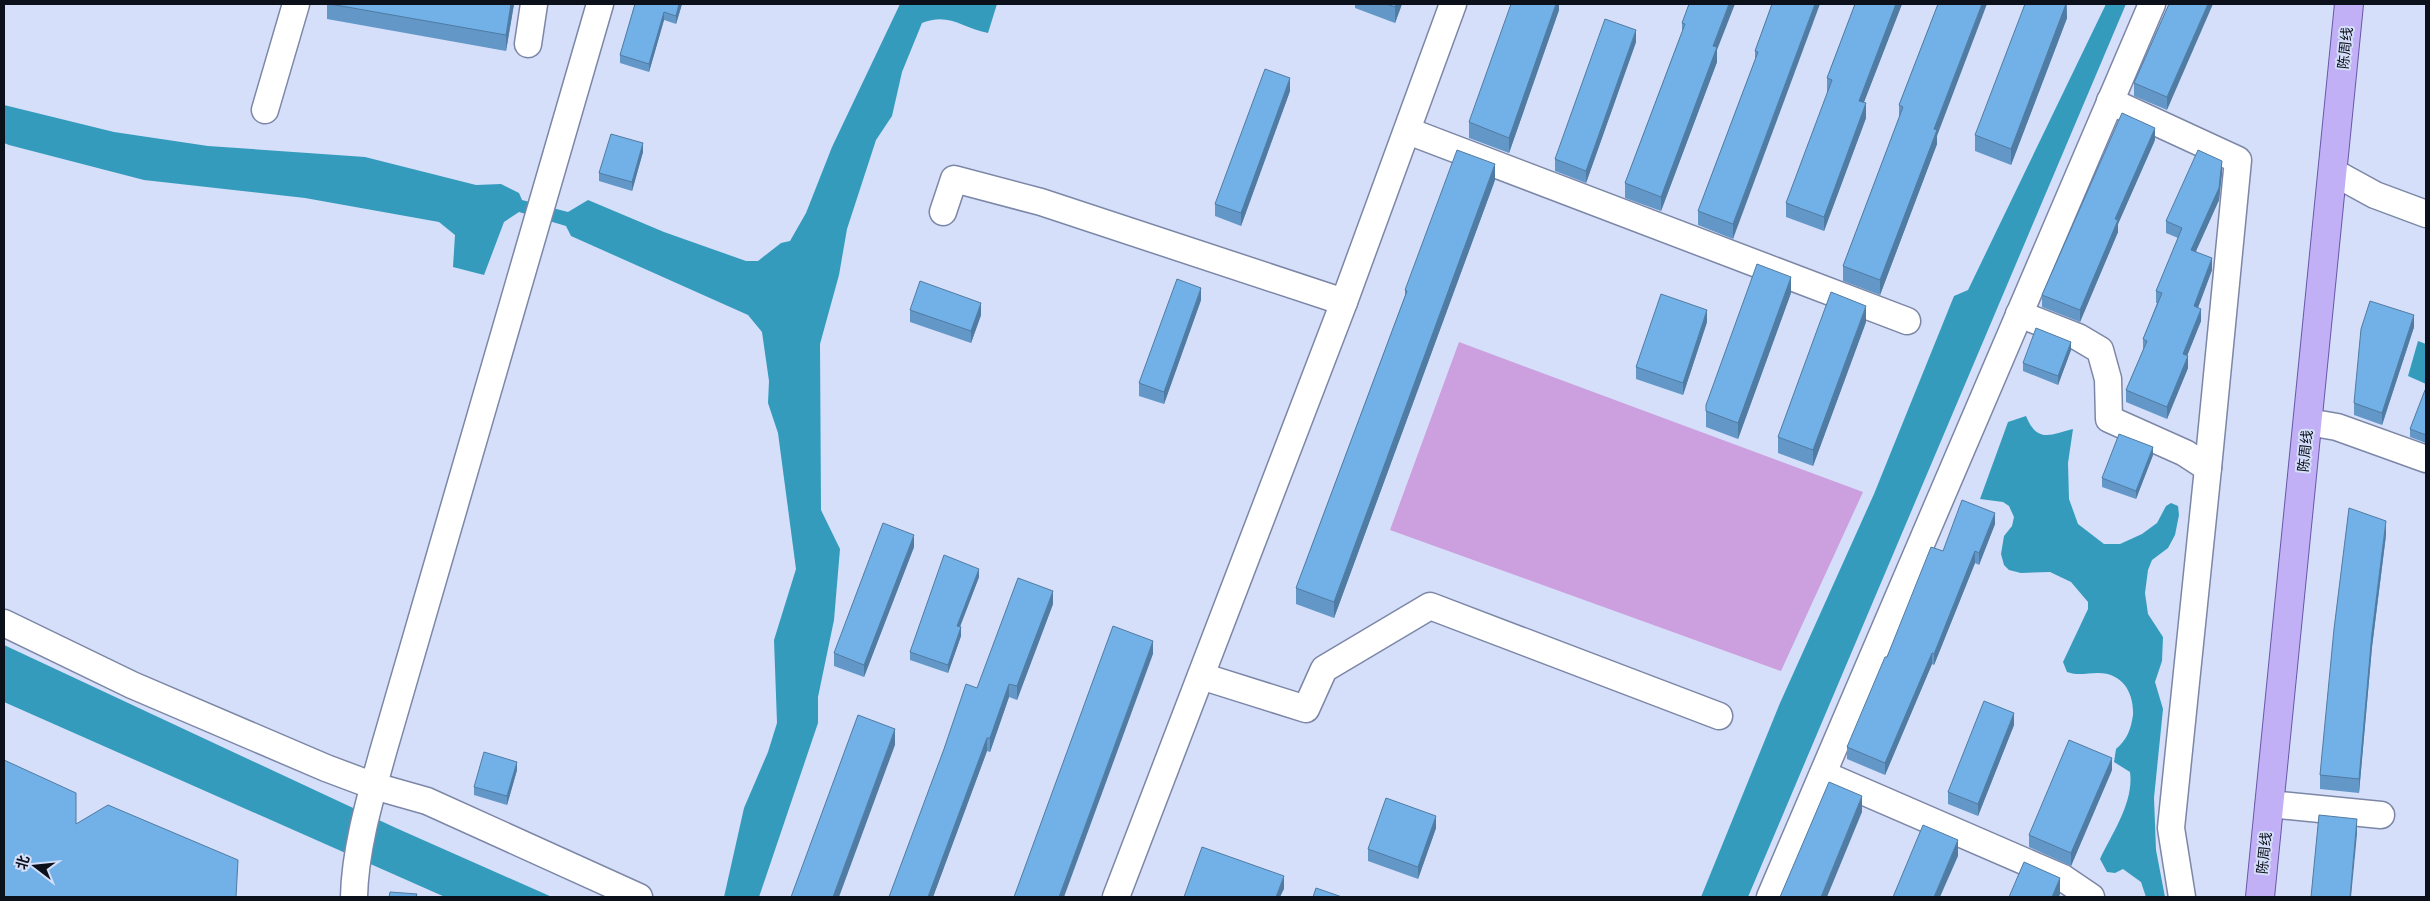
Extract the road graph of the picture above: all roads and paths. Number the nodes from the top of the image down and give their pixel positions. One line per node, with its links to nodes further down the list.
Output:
1 (296, 4): 9 (street)
2 (534, 4): 7 (street)
3 (600, 4): 24 (street)
4 (1453, 4): 10 (street)
5 (2152, 4): 8 (street)
6 (2350, 4): 11 (main road, 陈周线)
7 (528, 44)
8 (2110, 101): 15 (street); 19 (street)
9 (265, 110)
10 (1408, 131): 14 (street); 16 (street)
11 (2333, 172): 13 (street); 17 (main road, 陈周线)
12 (943, 212): 14 (street)
13 (2426, 214)
14 (1344, 302): 21 (street)
15 (2019, 314): 19 (street); 23 (street)
16 (1907, 321)
17 (2308, 422): 18 (street); 25 (main road, 陈周线)
18 (2426, 459)
19 (2208, 468): 32 (street)
20 (4, 623): 24 (street)
21 (1201, 676): 22 (street); 29 (street)
22 (1720, 716)
23 (1823, 774): 30 (street); 31 (street)
24 (372, 792): 27 (street); 28 (street)
25 (2270, 804): 26 (street); 33 (main road, 陈周线)
26 (2381, 815)
27 (354, 888)
28 (639, 897)
29 (1116, 897)
30 (1770, 897)
31 (2091, 897)
32 (2182, 897)
33 (2260, 897)

